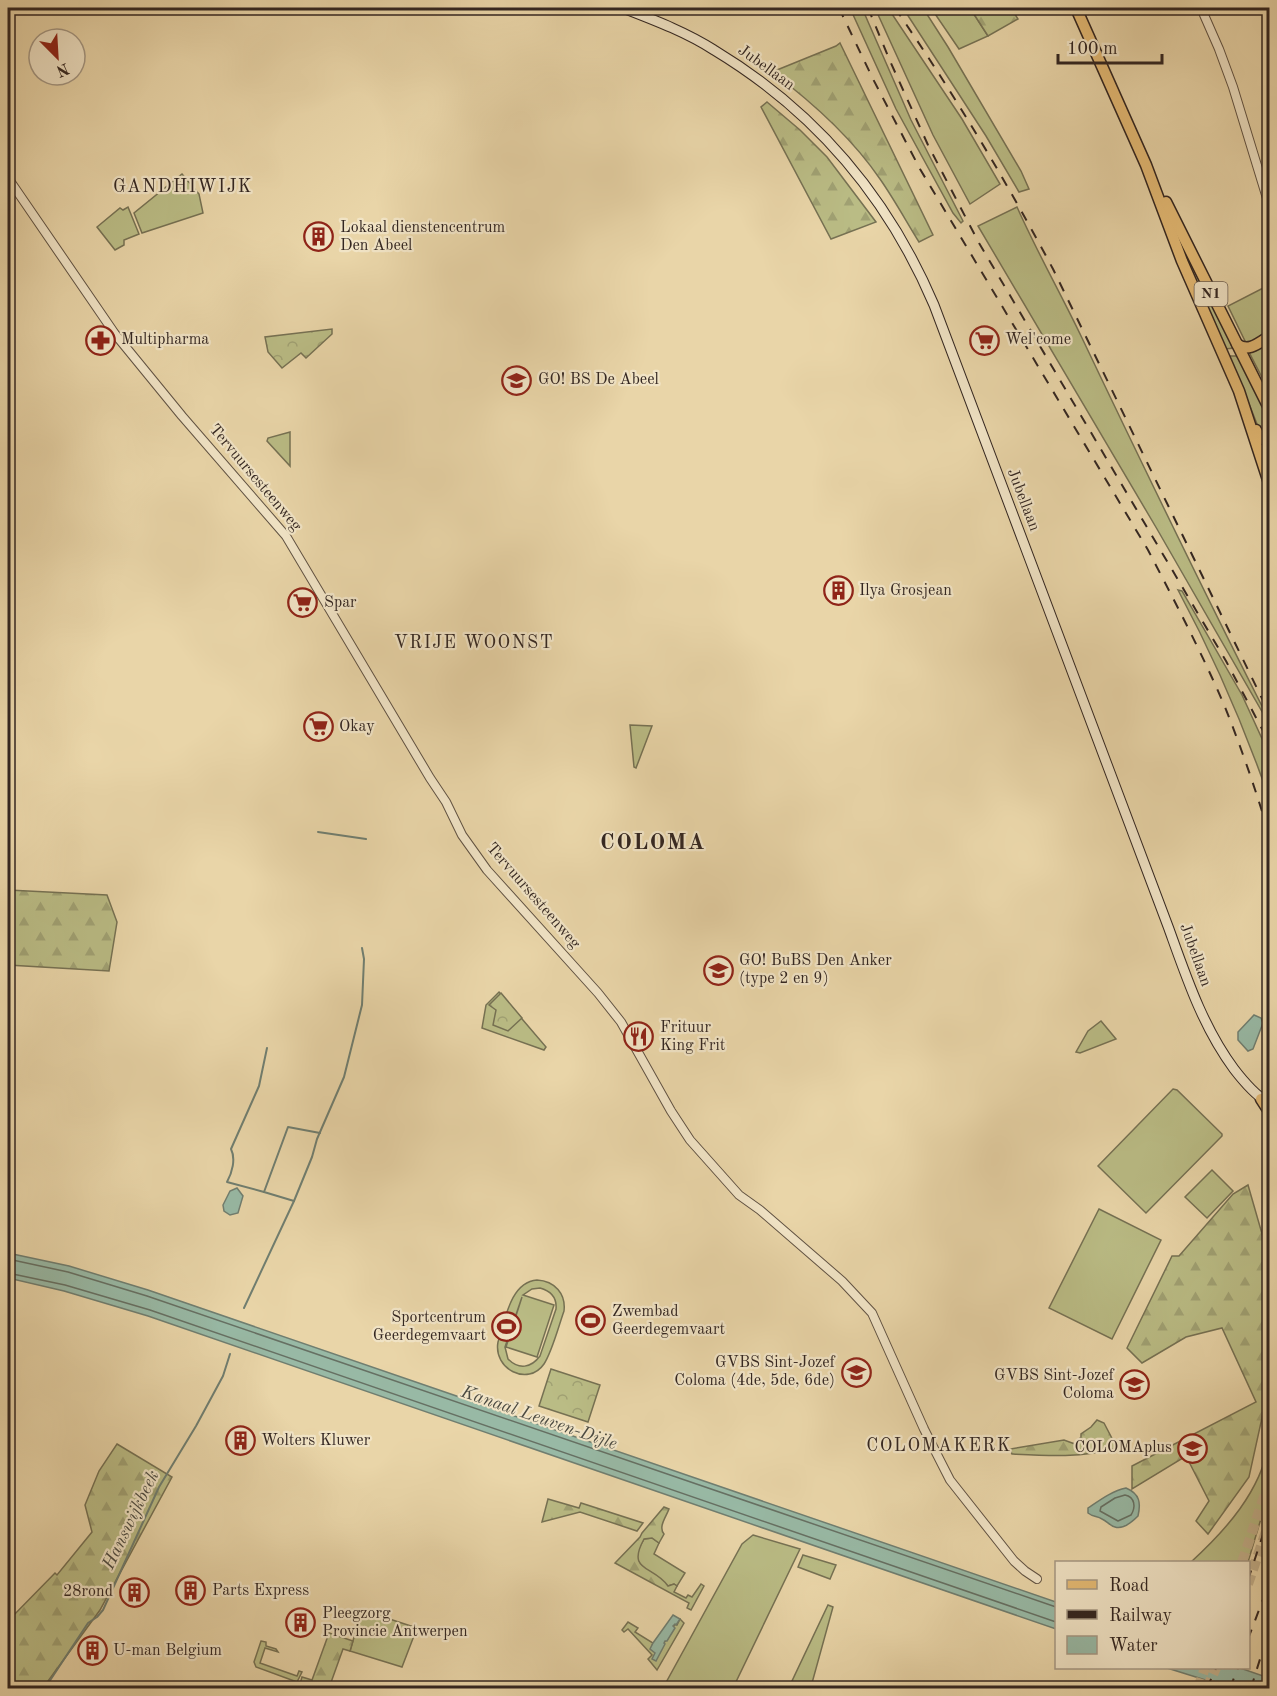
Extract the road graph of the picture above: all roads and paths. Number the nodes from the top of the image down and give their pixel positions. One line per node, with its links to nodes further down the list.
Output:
1 (623, 8): 15 (main road, Jubellaan)
2 (1076, 8): 6 (main road, N1)
3 (1201, 8): 5 (street)
4 (8, 178): 17 (street, Tervuursesteenweg)
5 (1269, 208)
6 (1182, 245): 8 (main road, N1); 9 (main road, N1)
7 (1269, 336): 8 (main road)
8 (1237, 344): 10 (main road, N1)
9 (1239, 391): 11 (main road); 13 (main road, N1)
10 (1269, 410)
11 (1269, 441)
12 (1269, 452): 13 (main road)
13 (1263, 463): 14 (main road, N1)
14 (1269, 486)
15 (1265, 1100): 16 (main road)
16 (1269, 1113)
17 (1037, 1579)

